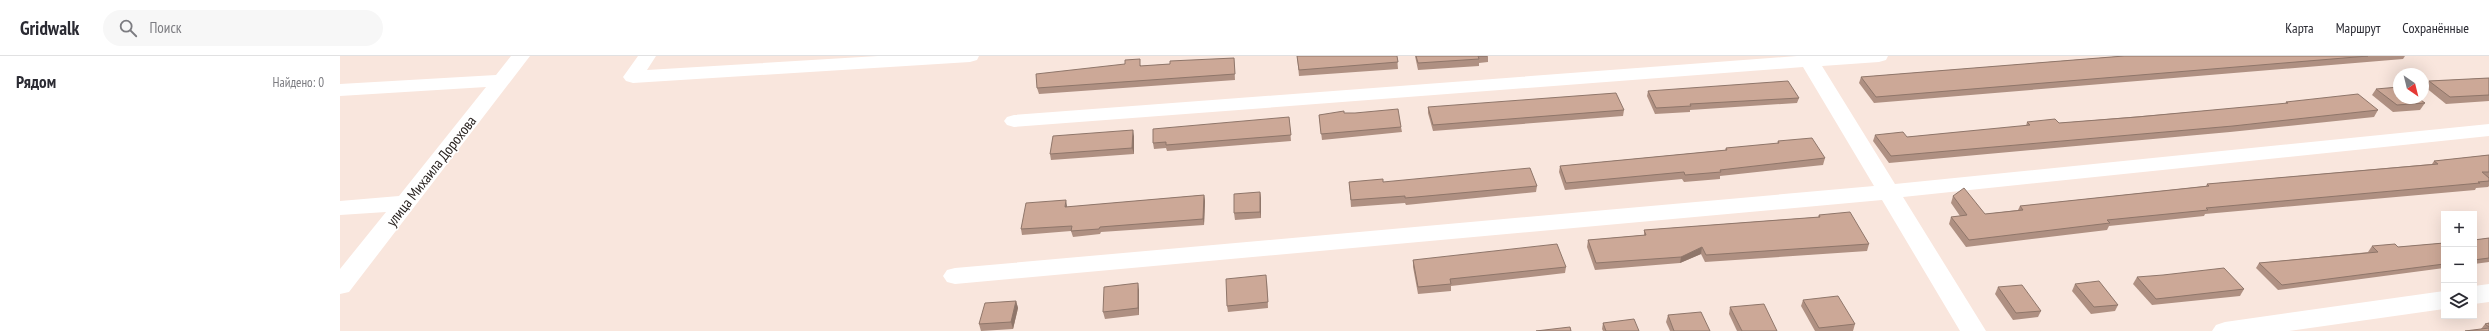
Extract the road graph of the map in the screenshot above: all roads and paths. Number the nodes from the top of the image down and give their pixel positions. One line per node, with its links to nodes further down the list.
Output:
1 (521, 56): 6 (street, улица Михаила Дорохова)
2 (647, 56): 3 (street)
3 (970, 56)
4 (1879, 56): 5 (street)
5 (1808, 59): 8 (street); 10 (street)
6 (502, 80): 7 (street); 11 (street, улица Михаила Дорохова)
7 (340, 90)
8 (1014, 121)
9 (2489, 130): 10 (street)
10 (1887, 192): 13 (street); 18 (street)
11 (405, 203): 12 (street); 14 (street, улица Михаила Дорохова)
12 (340, 208)
13 (955, 276)
14 (340, 286)
15 (2489, 293): 16 (street)
16 (2477, 295)
17 (2441, 300): 19 (street)
18 (1973, 331)
19 (2224, 331)

